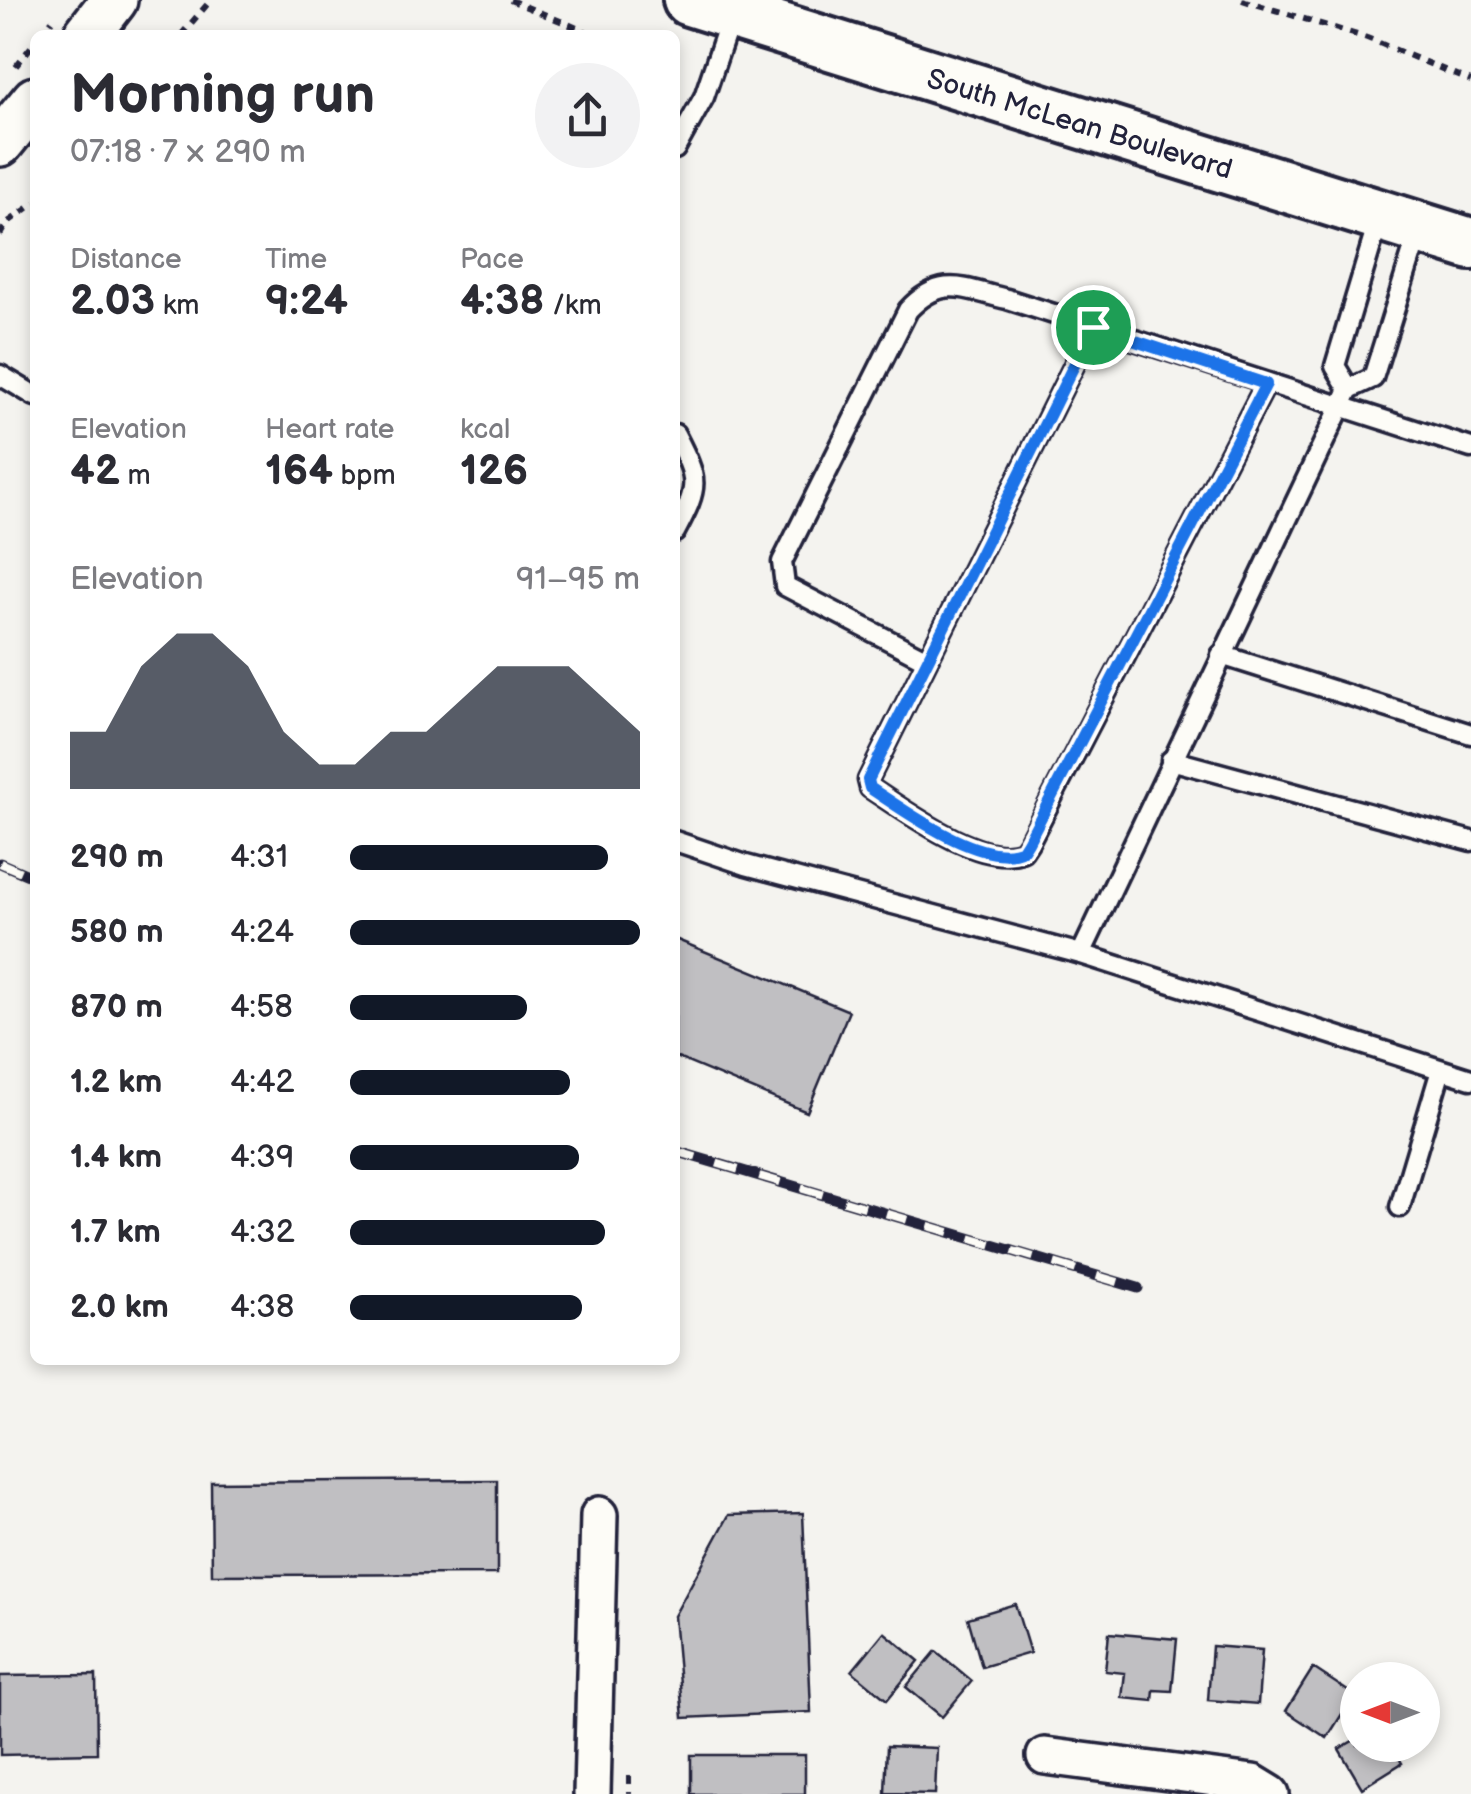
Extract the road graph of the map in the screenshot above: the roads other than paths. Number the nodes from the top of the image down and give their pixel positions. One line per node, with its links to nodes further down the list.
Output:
1 (114, 0): 3 (street)
2 (710, 8): 5 (lane); 7 (main road, South McLean Boulevard)
3 (92, 30)
4 (30, 106): 6 (street)
5 (680, 140)
6 (0, 144)
7 (1400, 222): 8 (main road, South McLean Boulevard); 12 (lane); 12 (lane)
8 (1471, 244)
9 (1093, 327): 11 (lane); 19 (lane); 19 (lane)
10 (0, 375): 13 (lane)
11 (1266, 384): 14 (lane); 19 (lane)
12 (1349, 389): 14 (lane)
13 (30, 393)
14 (1339, 408): 16 (lane); 18 (lane)
15 (680, 444): 17 (lane)
16 (1471, 448)
17 (680, 521)
18 (1221, 655): 20 (lane); 21 (lane)
19 (925, 659)
20 (1471, 734)
21 (1171, 760): 22 (lane); 24 (lane)
22 (1471, 841)
23 (680, 843): 24 (lane)
24 (1081, 954): 25 (lane)
25 (1441, 1070): 26 (lane); 27 (lane)
26 (1471, 1079)
27 (1400, 1207)
28 (599, 1515): 30 (street)
29 (1046, 1756): 31 (street)
30 (592, 1794)
31 (1271, 1794)

